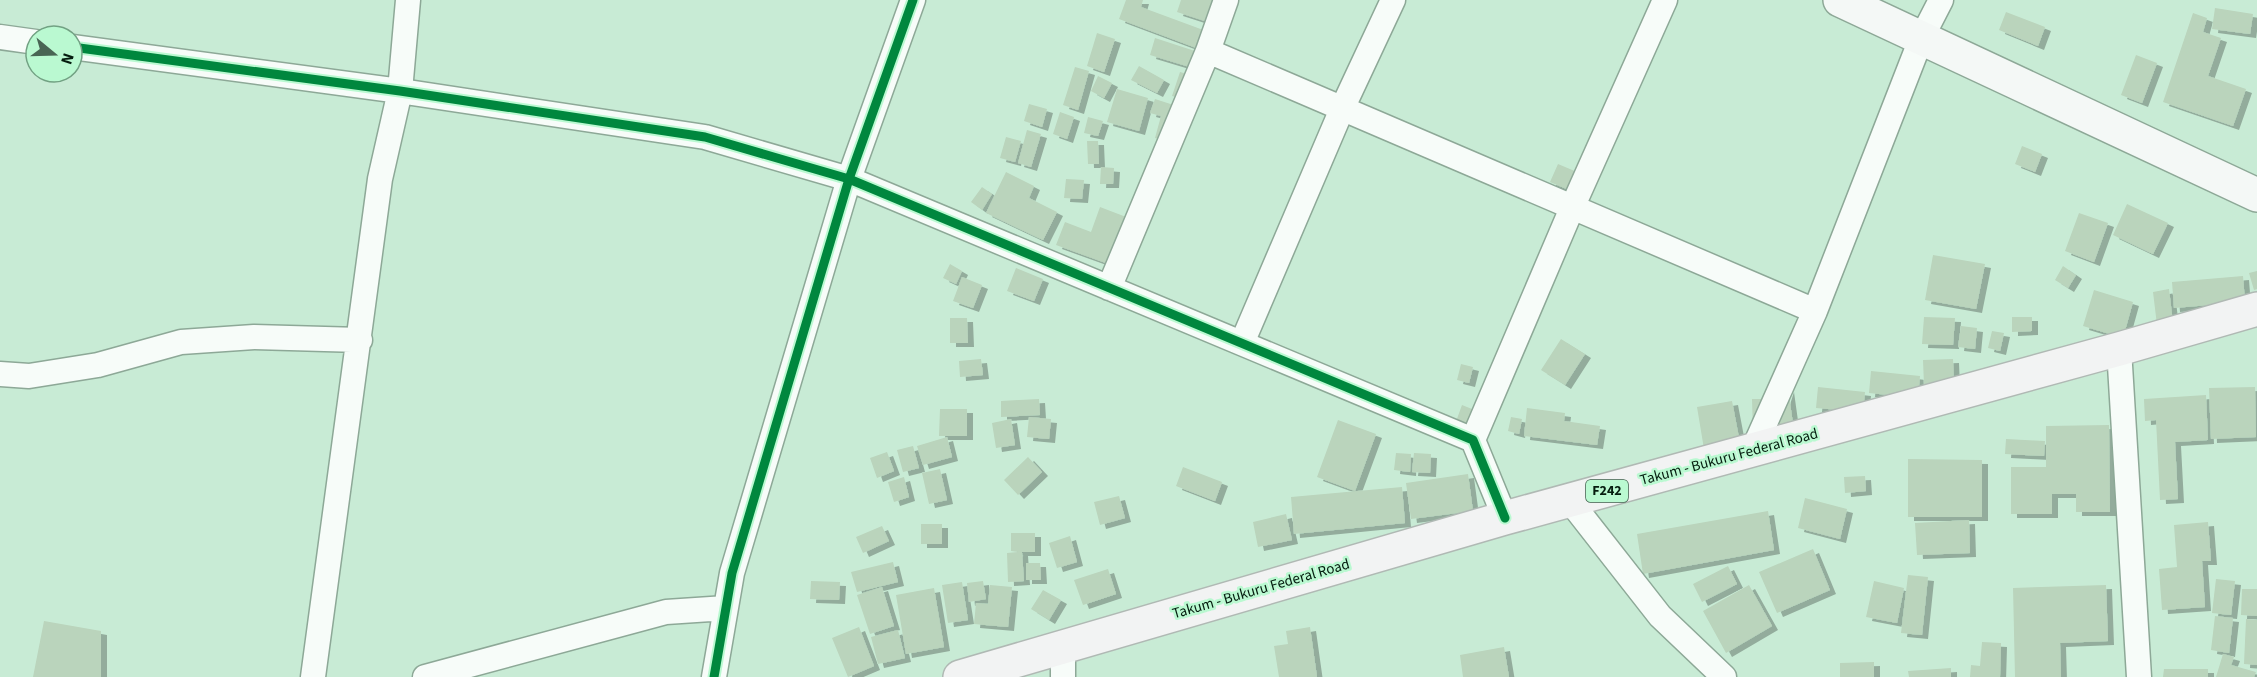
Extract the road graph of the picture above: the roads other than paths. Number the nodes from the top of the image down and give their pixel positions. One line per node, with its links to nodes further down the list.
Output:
1 (408, 0): 13 (street)
2 (913, 0): 15 (street)
3 (1226, 0): 12 (street)
4 (1393, 0): 14 (street)
5 (1665, 0): 17 (street)
6 (1840, 0): 9 (street)
7 (1941, 0): 9 (street)
8 (0, 37): 10 (street)
9 (1921, 39): 16 (street); 20 (street)
10 (24, 40)
11 (84, 49): 13 (street)
12 (1208, 51): 14 (street); 18 (street)
13 (400, 91): 15 (street); 21 (street)
14 (1342, 109): 17 (street); 22 (street)
15 (849, 179): 18 (street); 29 (street)
16 (2257, 195)
17 (1572, 208): 20 (street); 25 (street)
18 (1109, 288): 22 (street)
19 (2257, 309): 23 (main road, Takum - Bukuru Federal Road / F242)
20 (1815, 311): 26 (street)
21 (360, 340): 24 (street); 31 (street)
22 (1242, 343): 25 (street)
23 (2120, 349): 26 (main road, Takum - Bukuru Federal Road / F242); 36 (street)
24 (0, 374)
25 (1473, 440): 28 (street)
26 (1753, 450): 27 (main road, Takum - Bukuru Federal Road / F242)
27 (1570, 501): 28 (main road, Takum - Bukuru Federal Road / F242); 35 (street)
28 (1505, 518): 30 (main road, Takum - Bukuru Federal Road / F242)
29 (726, 608): 32 (street); 33 (street)
30 (1063, 662): 34 (main road, Takum - Bukuru Federal Road / F242)
31 (313, 677)
32 (425, 677)
33 (714, 677)
34 (960, 677)
35 (1724, 677)
36 (2139, 677)

